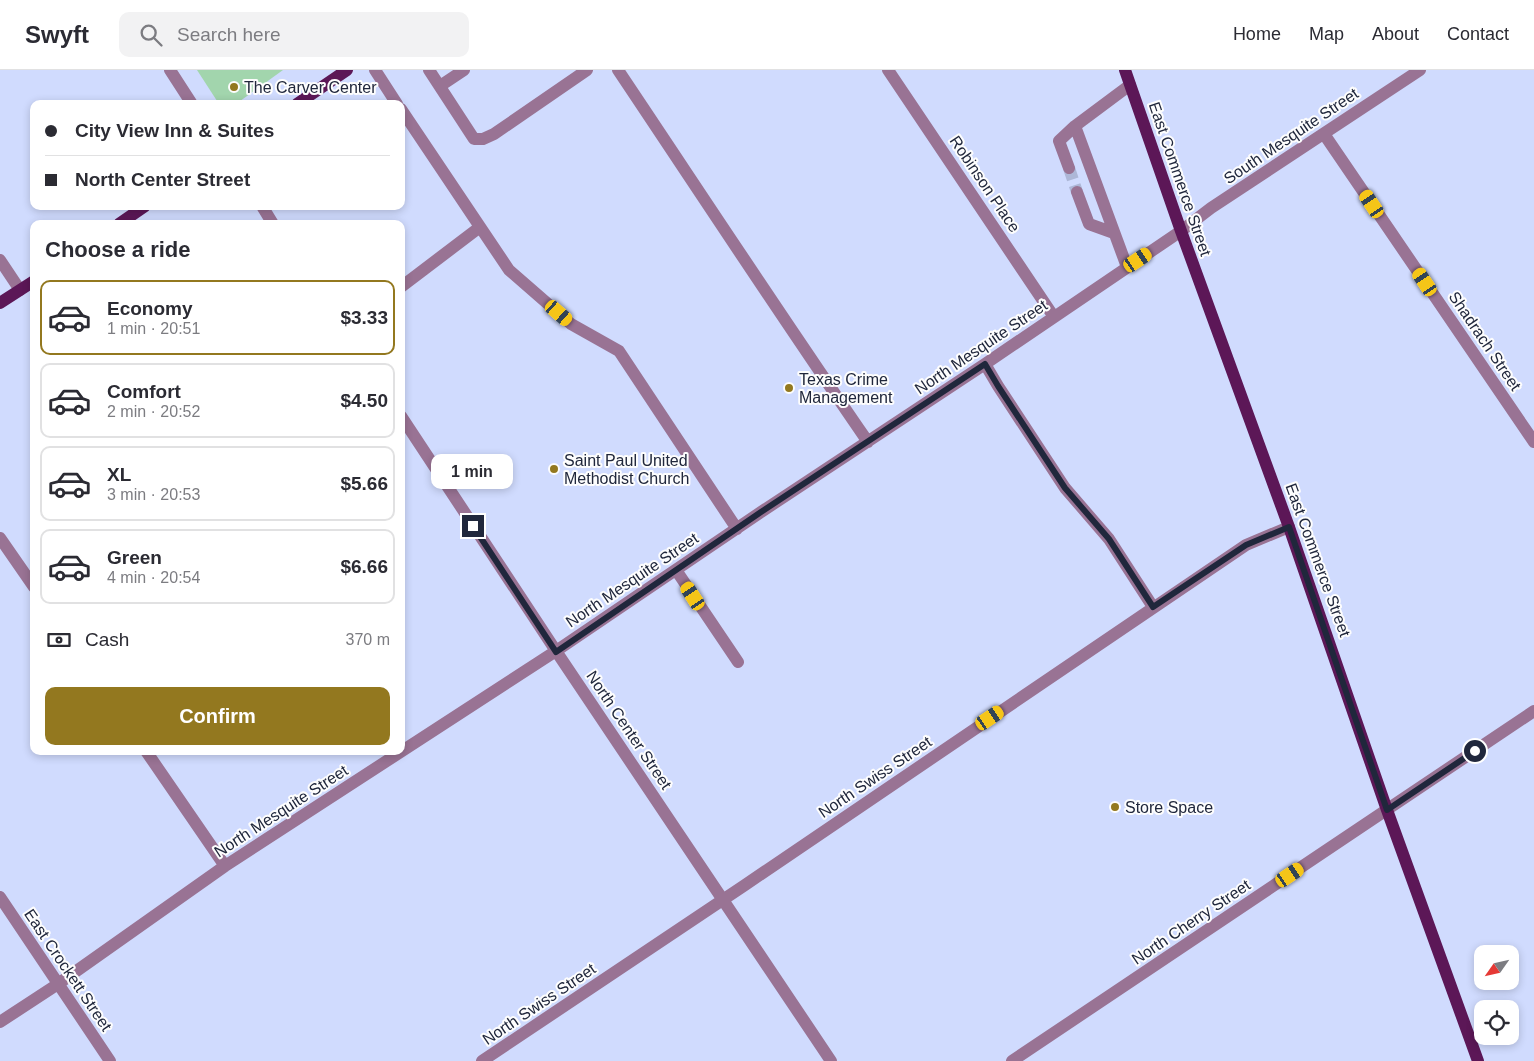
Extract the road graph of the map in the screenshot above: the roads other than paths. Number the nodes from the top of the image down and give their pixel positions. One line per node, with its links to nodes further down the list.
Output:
1 (170, 70): 13 (street)
2 (347, 70): 14 (main road)
3 (375, 70): 15 (street)
4 (429, 70): 12 (street)
5 (464, 70): 12 (street)
6 (587, 70): 12 (street)
7 (618, 70): 35 (street)
8 (888, 70): 32 (street, Robinson Place)
9 (1125, 70): 11 (main road, East Commerce Street)
10 (1420, 70): 18 (street, South Mesquite Street)
11 (1130, 85): 17 (street); 24 (main road, East Commerce Street)
12 (440, 86)
13 (189, 100)
14 (303, 100)
15 (395, 100)
16 (405, 115): 23 (street)
17 (1074, 126): 19 (street); 25 (street)
18 (1324, 134): 24 (street, South Mesquite Street); 36 (street, Shadrach Street)
19 (1069, 168)
20 (1078, 192): 25 (street)
21 (139, 210): 22 (main road)
22 (125, 220)
23 (480, 227): 29 (street); 38 (street)
24 (1181, 231): 27 (street, North Mesquite Street); 37 (main road, East Commerce Street)
25 (1114, 233): 27 (street)
26 (0, 260): 30 (street)
27 (1127, 268): 32 (street, North Mesquite Street)
28 (30, 284): 30 (main road)
29 (405, 284)
30 (20, 290): 31 (main road)
31 (0, 304)
32 (1054, 317): 33 (street, North Mesquite Street)
33 (985, 364): 35 (street, North Mesquite Street); 42 (street)
34 (405, 422): 43 (street, North Center Street)
35 (868, 442): 38 (street, North Mesquite Street)
36 (1534, 442)
37 (1289, 527): 42 (street, North Swiss Street); 49 (main road, East Commerce Street)
38 (737, 529): 40 (street, North Mesquite Street)
39 (0, 538): 41 (street)
40 (676, 570): 43 (street, North Mesquite Street); 44 (street)
41 (30, 581)
42 (1153, 607): 52 (street, North Swiss Street)
43 (556, 652): 46 (street, North Mesquite Street); 52 (street, North Center Street)
44 (738, 662)
45 (1534, 711): 49 (street, North Cherry Street)
46 (405, 746)
47 (149, 755): 50 (street)
48 (391, 755): 50 (street, North Mesquite Street)
49 (1387, 810): 58 (street, North Cherry Street); 59 (main road, East Commerce Street)
50 (225, 866): 53 (street, North Mesquite Street)
51 (0, 897): 53 (street, East Crockett Street)
52 (724, 900): 56 (street, North Swiss Street); 57 (street, North Center Street)
53 (58, 984): 54 (street, North Mesquite Street); 55 (street, East Crockett Street)
54 (0, 1022)
55 (110, 1061)
56 (482, 1061)
57 (831, 1061)
58 (1012, 1061)
59 (1478, 1061)

